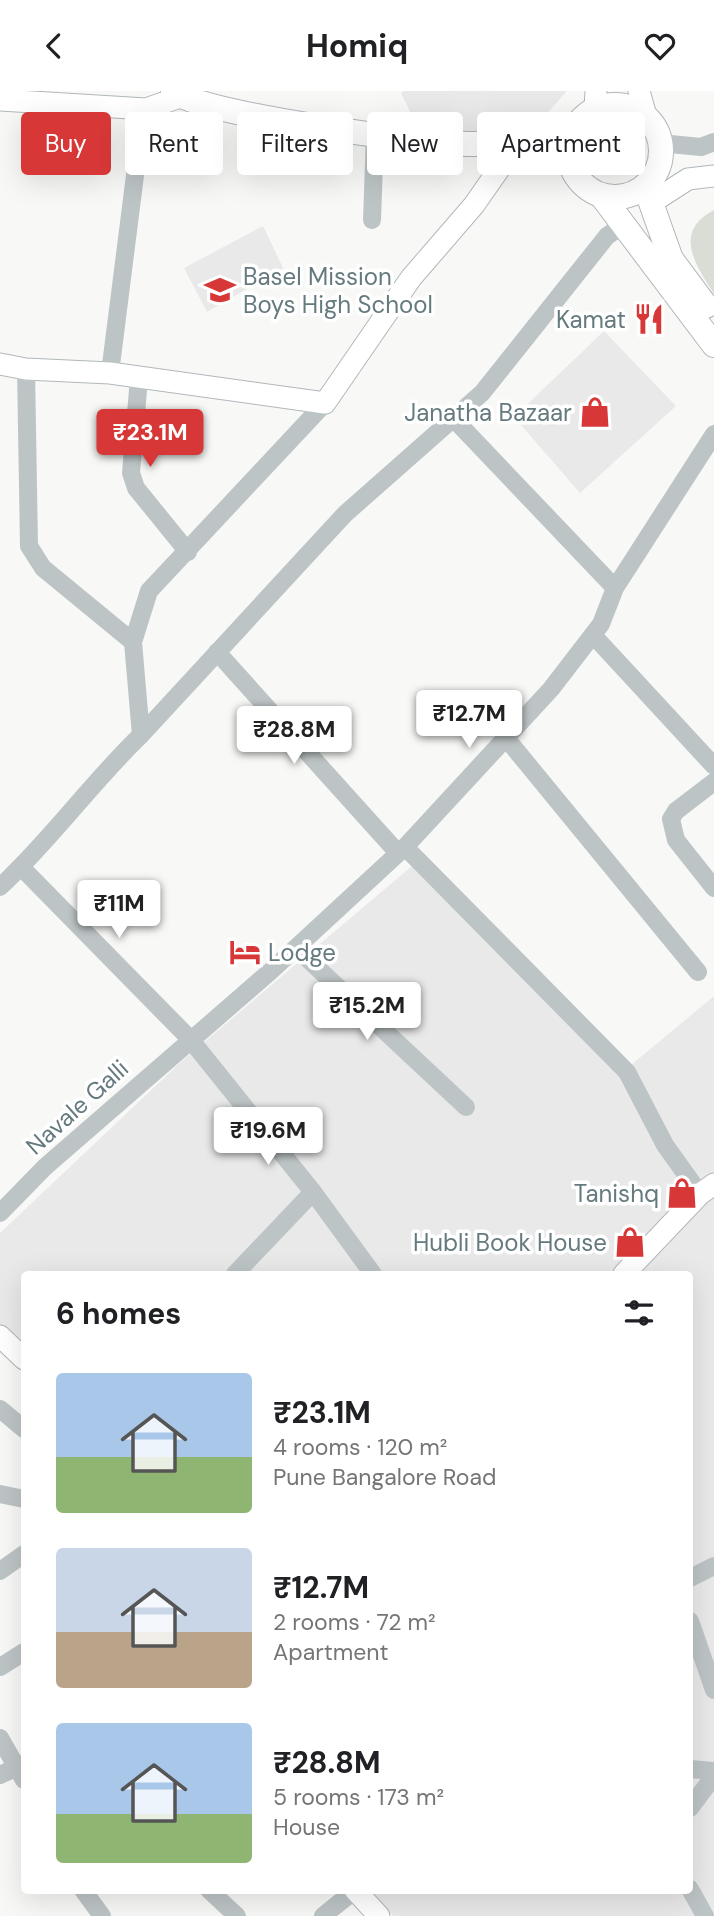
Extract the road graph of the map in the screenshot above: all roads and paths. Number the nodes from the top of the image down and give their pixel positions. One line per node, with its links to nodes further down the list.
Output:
1 (639, 91): 5 (main road)
2 (176, 94): 3 (main road); 6 (highway)
3 (0, 100)
4 (595, 100): 5 (highway)
5 (646, 116): 8 (highway)
6 (367, 133)
7 (714, 142): 8 (street)
8 (660, 143): 15 (highway)
9 (135, 175): 22 (street)
10 (374, 175): 16 (street)
11 (495, 175): 24 (main road)
12 (575, 175): 14 (highway)
13 (714, 176): 15 (main road)
14 (601, 195): 15 (highway); 17 (highway)
15 (648, 195): 18 (highway)
16 (372, 219)
17 (623, 225): 19 (highway); 25 (street)
18 (714, 318)
19 (714, 345)
20 (0, 365): 21 (main road)
21 (26, 369): 22 (main road); 30 (street)
22 (110, 373): 23 (main road)
23 (139, 378): 24 (main road); 27 (street)
24 (325, 403): 27 (street)
25 (454, 419): 28 (street); 31 (street)
26 (714, 434): 28 (street, Navale Galli)
27 (188, 552): 30 (street)
28 (615, 588): 29 (street, Navale Galli)
29 (593, 635): 33 (street, Navale Galli); 34 (street)
30 (133, 642): 32 (street)
31 (217, 652): 32 (street); 36 (street)
32 (141, 735): 37 (street)
33 (506, 738): 36 (street, Navale Galli); 41 (street)
34 (714, 766)
35 (714, 782): 39 (street)
36 (402, 851): 40 (street, Navale Galli); 44 (street)
37 (21, 867): 38 (street); 42 (street)
38 (0, 887)
39 (714, 888)
40 (296, 948): 42 (street, Navale Galli); 43 (street)
41 (698, 972)
42 (190, 1039): 45 (street); 46 (street, Navale Galli)
43 (466, 1107)
44 (707, 1189): 49 (main road)
45 (313, 1192): 47 (street); 48 (street)
46 (0, 1213)
47 (238, 1271)
48 (371, 1271)
49 (627, 1271)
50 (0, 1336): 51 (main road)
51 (21, 1356)
52 (0, 1409): 53 (street)
53 (21, 1426)
54 (0, 1494): 55 (street)
55 (21, 1498)
56 (21, 1556): 58 (street)
57 (714, 1566): 59 (street)
58 (0, 1571)
59 (693, 1576)
60 (693, 1630): 63 (street)
61 (21, 1654): 62 (street)
62 (0, 1667)
63 (714, 1690)
64 (0, 1738): 65 (street)
65 (21, 1769)
66 (693, 1769): 68 (street)
67 (21, 1770): 69 (street)
68 (714, 1771)
69 (0, 1775)
70 (714, 1776): 71 (street)
71 (693, 1804)
72 (86, 1894): 77 (street)
73 (213, 1894): 78 (street)
74 (350, 1894): 79 (street)
75 (359, 1894): 80 (main road)
76 (693, 1894): 81 (street)
77 (102, 1916)
78 (237, 1916)
79 (323, 1916)
80 (379, 1916)
81 (705, 1916)

